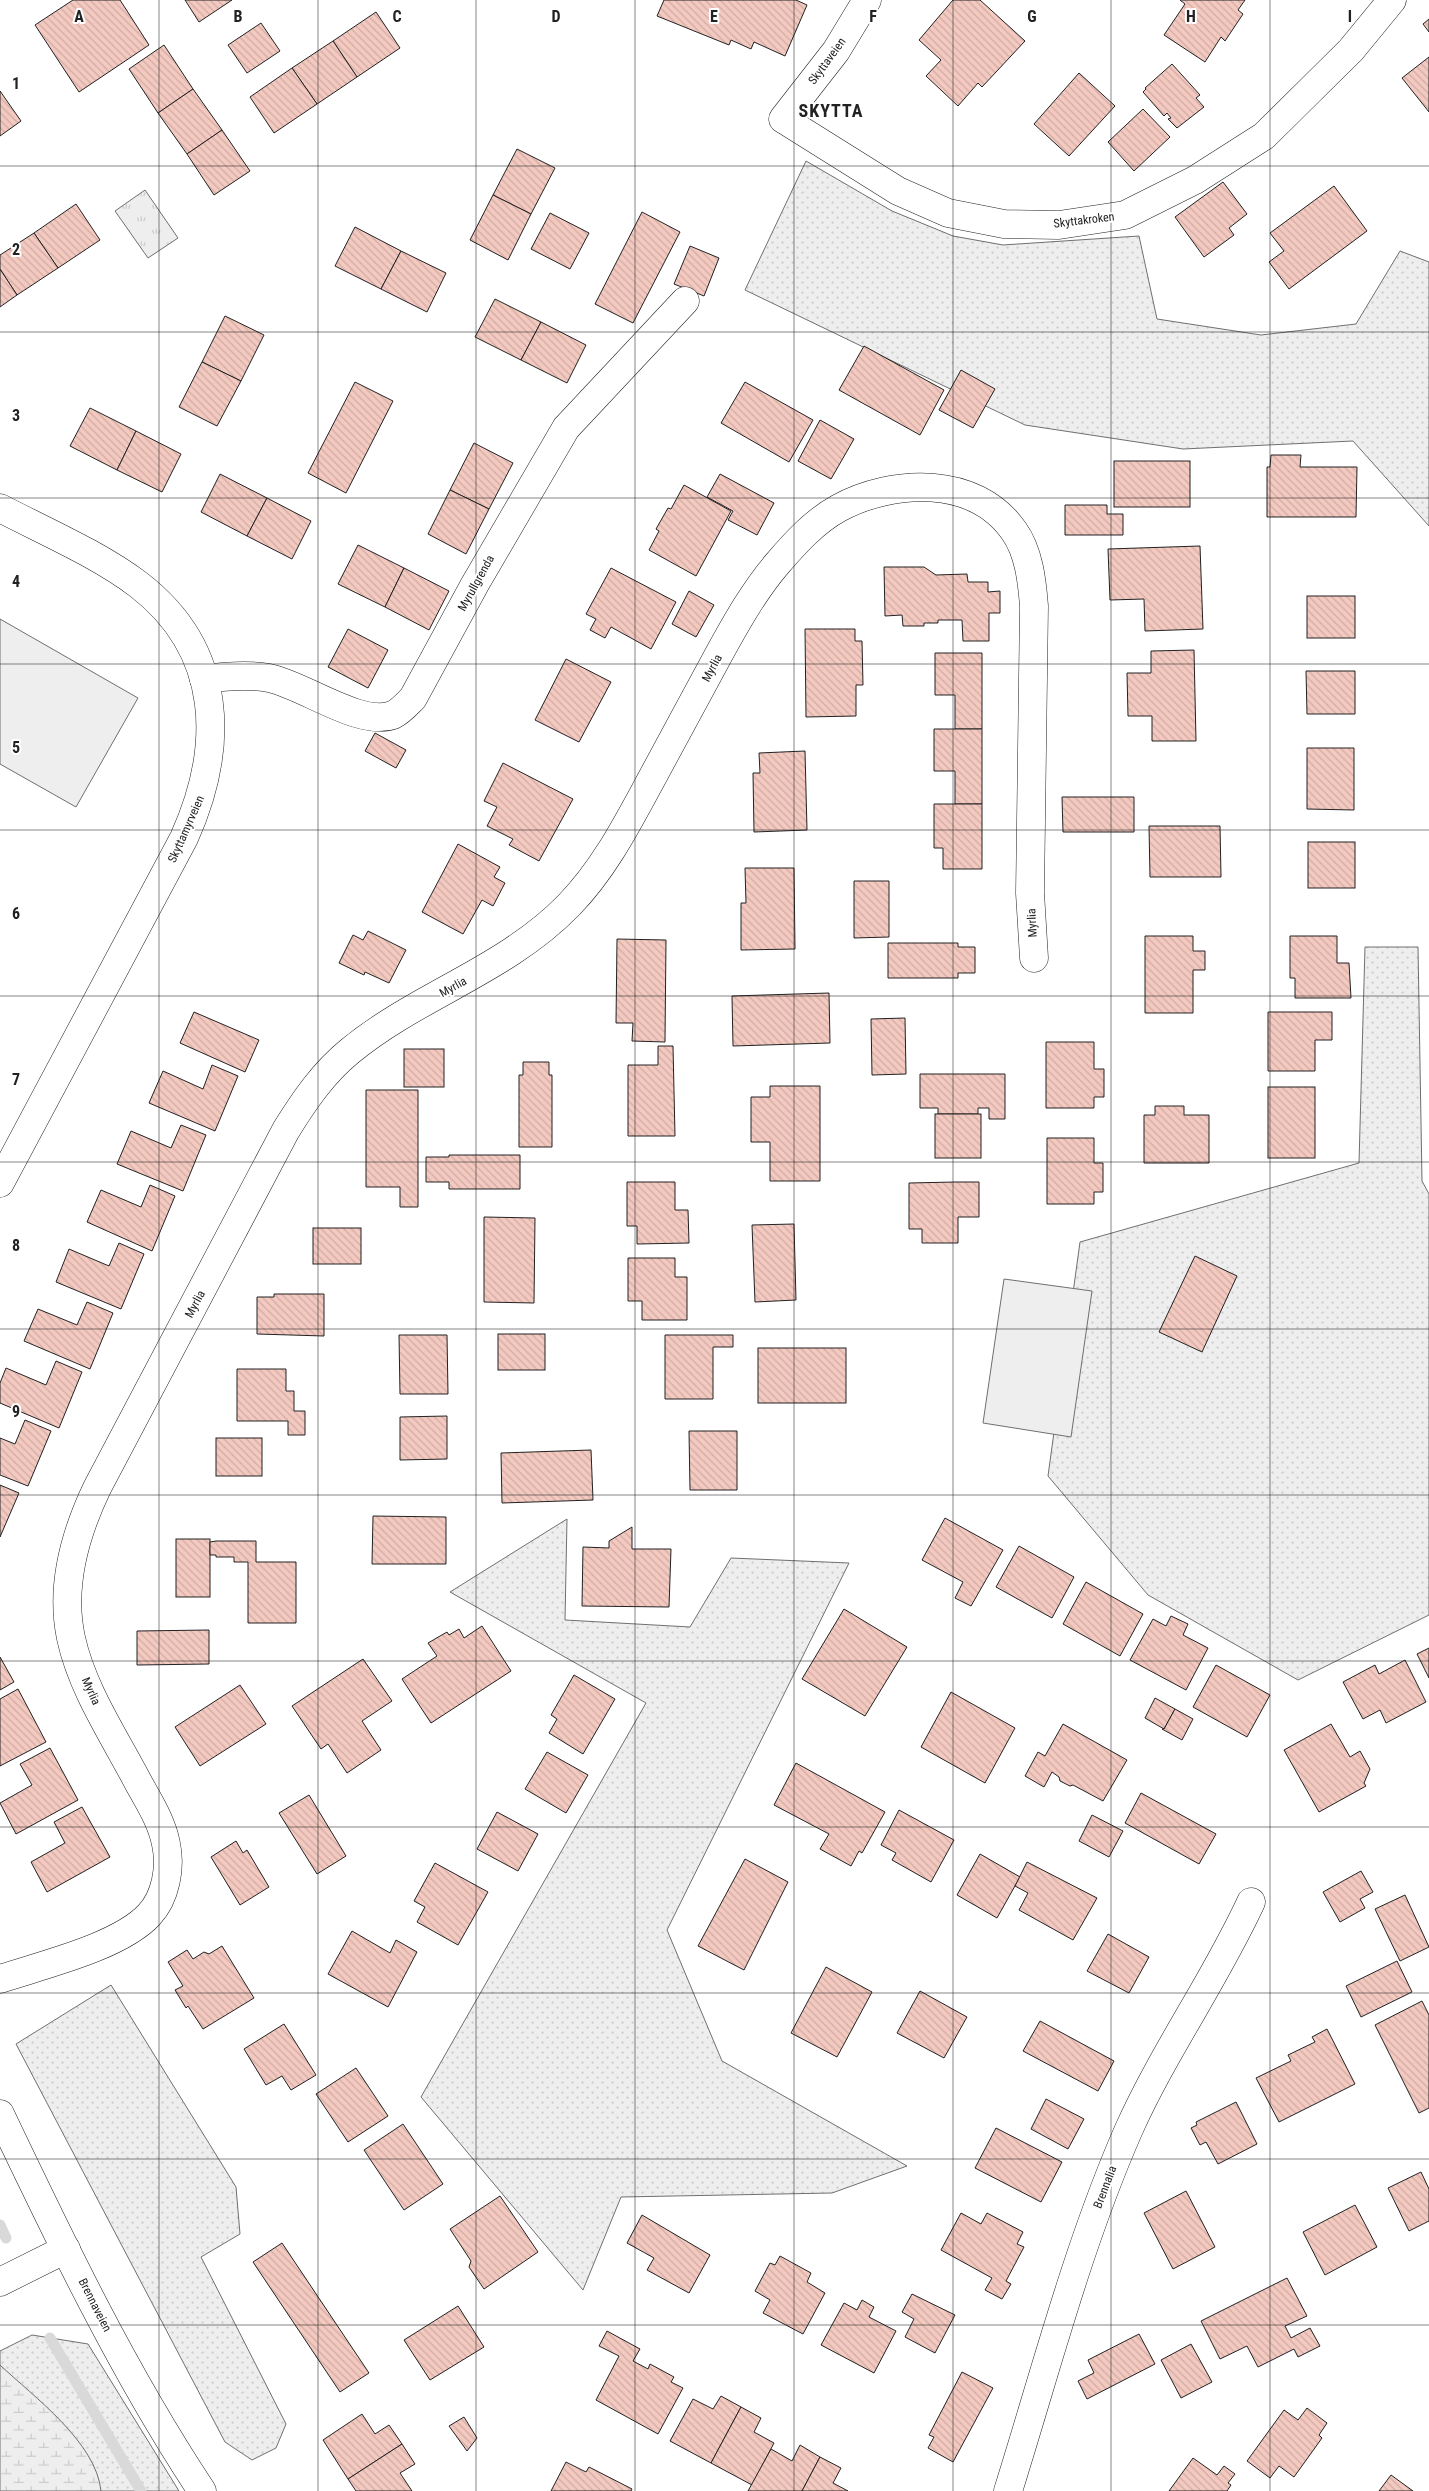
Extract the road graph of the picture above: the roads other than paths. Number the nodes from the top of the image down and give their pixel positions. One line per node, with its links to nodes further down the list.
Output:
1 (867, 0): 3 (street, Skyttaveien)
2 (1392, 0): 3 (street, Skyttakroken)
3 (783, 119)
4 (685, 301): 6 (street, Myrullgrenda)
5 (0, 508): 6 (street, Skyttamyrveien)
6 (204, 679): 8 (street, Skyttamyrveien)
7 (1034, 958): 10 (street, Myrlia)
8 (0, 1183)
9 (1251, 1902): 15 (street, Brennalia)
10 (0, 1979)
11 (0, 2114): 12 (street, Brennaveien)
12 (66, 2249): 13 (street); 14 (street, Brennaveien)
13 (0, 2282)
14 (202, 2491)
15 (1008, 2491)

